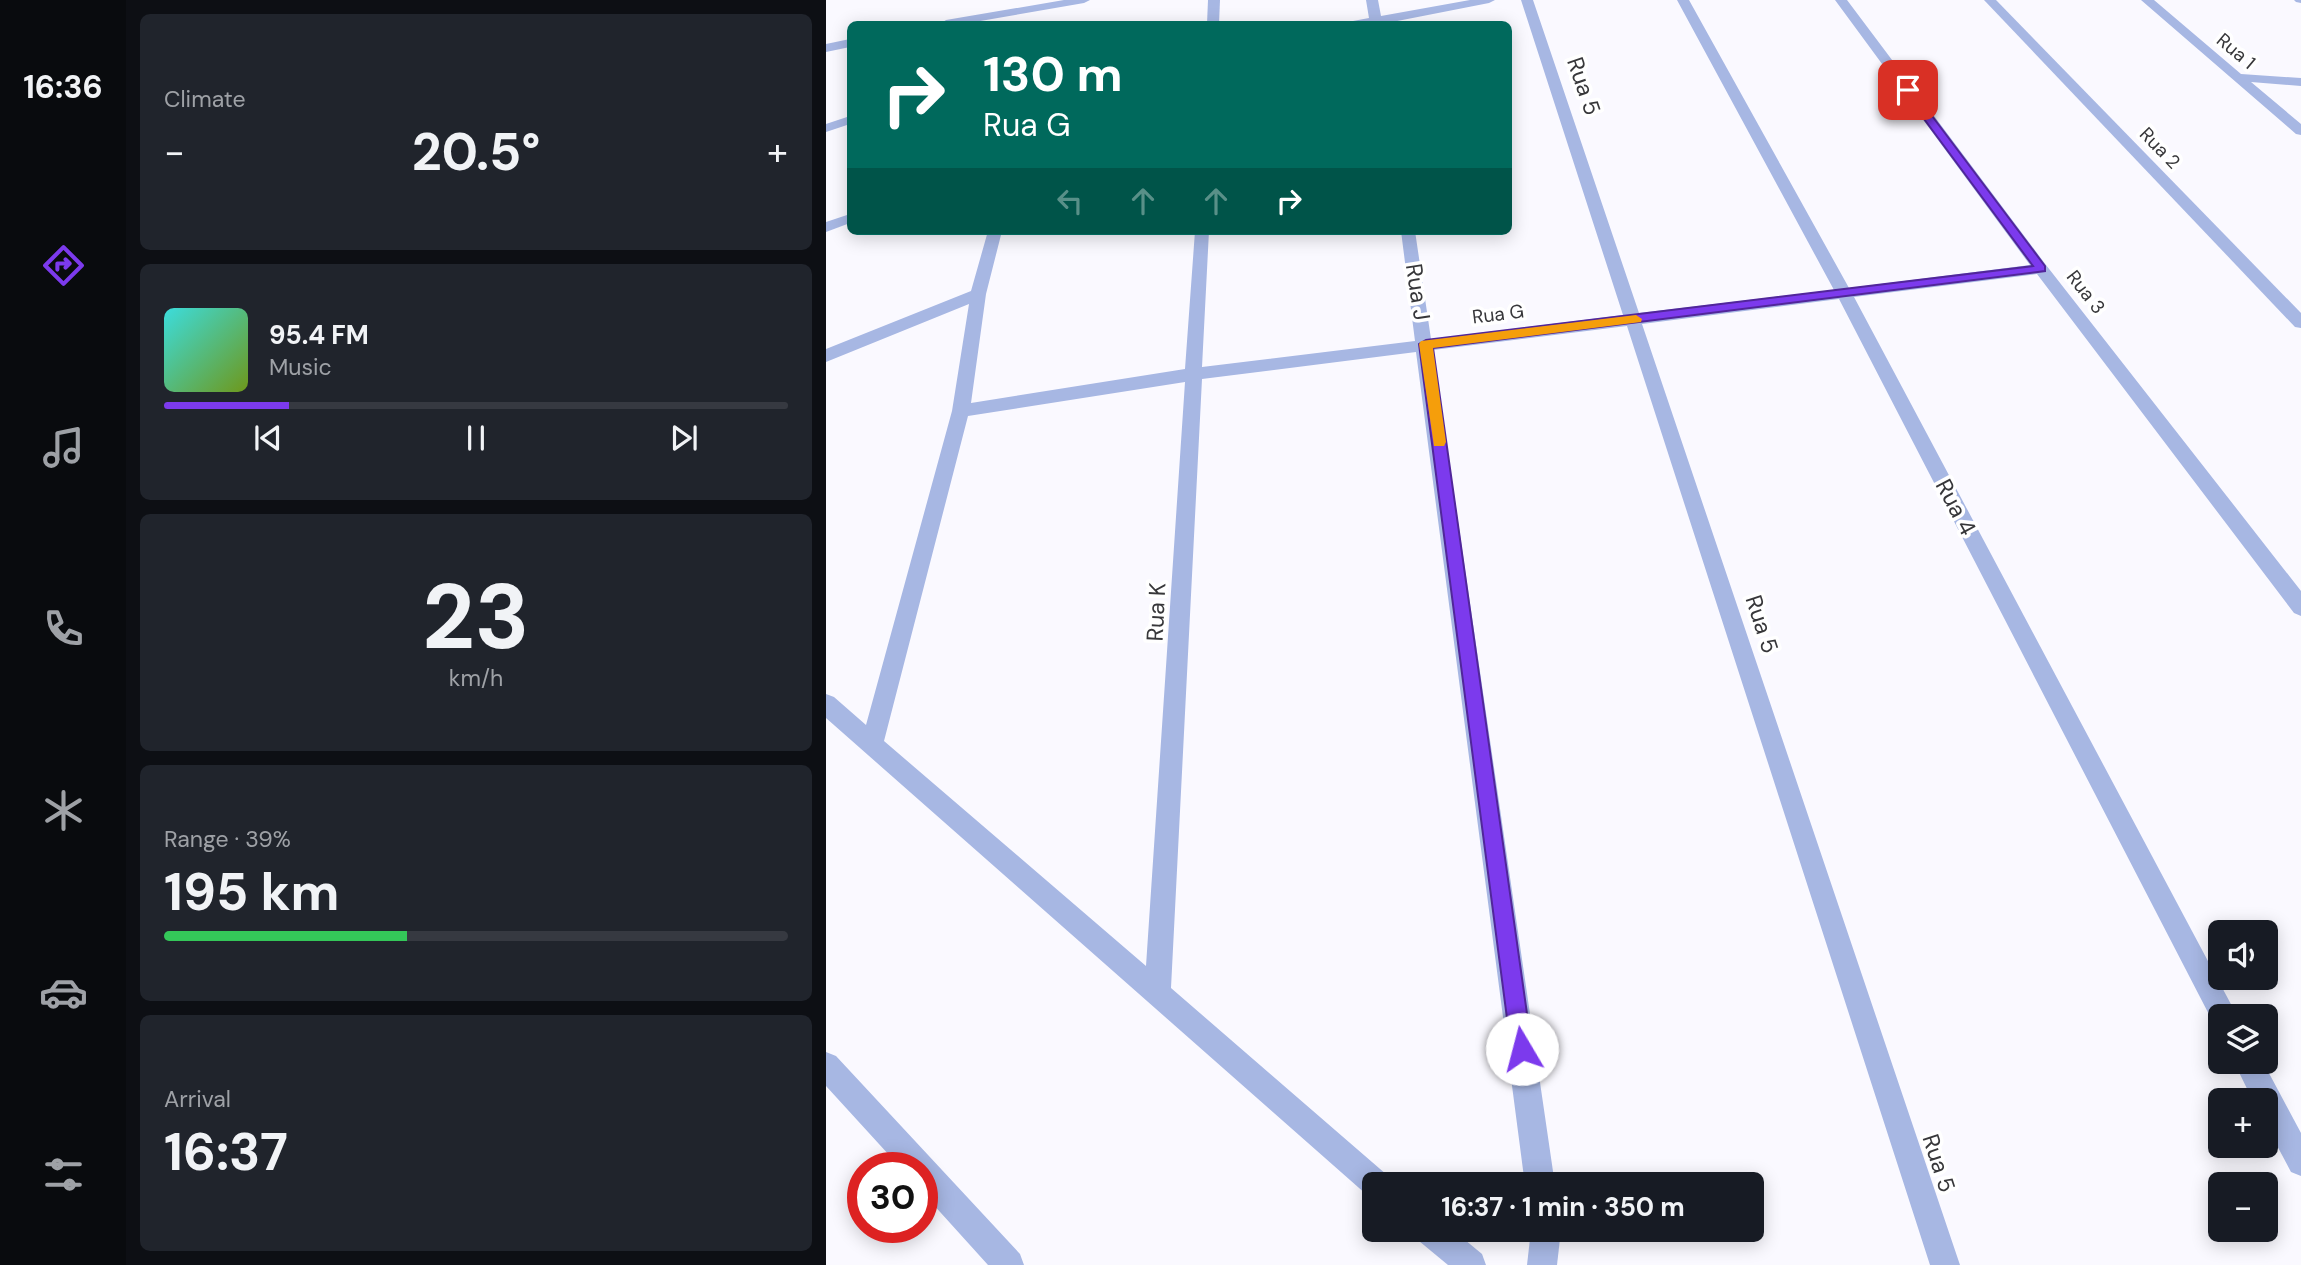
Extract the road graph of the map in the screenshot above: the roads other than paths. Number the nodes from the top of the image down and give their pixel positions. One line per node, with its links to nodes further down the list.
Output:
1 (1084, 0): 10 (street)
2 (1214, 0): 11 (street)
3 (1372, 0): 12 (street)
4 (1489, 0): 13 (street)
5 (1527, 0): 29 (street, Rua 5)
6 (1683, 0): 27 (street, Rua 4)
7 (1841, 0): 26 (street, Rua 3)
8 (1990, 0): 30 (street, Rua 2)
9 (2147, 0): 16 (street, Rua 1)
10 (969, 21)
11 (1213, 21)
12 (1375, 21)
13 (1385, 21)
14 (847, 44): 15 (street)
15 (826, 48)
16 (2237, 77): 17 (street); 20 (street, Rua 1)
17 (2301, 82)
18 (847, 121): 19 (street)
19 (826, 128)
20 (2301, 131)
21 (847, 219): 22 (street)
22 (826, 228)
23 (994, 235): 28 (street)
24 (1202, 235): 33 (street, Rua K)
25 (1409, 235): 31 (street, Rua J)
26 (2041, 269): 27 (street, Rua G); 35 (street, Rua 3)
27 (1843, 292): 29 (street, Rua G); 39 (street, Rua 4)
28 (978, 294): 32 (street); 34 (street)
29 (1634, 320): 31 (street, Rua G); 52 (street, Rua 5)
30 (2301, 323)
31 (1426, 344): 33 (street, Rua G); 45 (street, Rua J)
32 (826, 356)
33 (1195, 374): 34 (street, Rua G); 38 (street, Rua K)
34 (961, 411): 37 (street)
35 (2301, 607)
36 (826, 704): 37 (street)
37 (872, 745): 38 (street)
38 (1157, 995): 44 (street)
39 (2217, 1004)
40 (826, 1066): 42 (street)
41 (2254, 1074): 43 (street)
42 (905, 1152)
43 (2301, 1162)
44 (1362, 1172)
45 (1538, 1172)
46 (938, 1188): 49 (street)
47 (1444, 1242): 50 (street)
48 (1545, 1242): 51 (street)
49 (1009, 1265)
50 (1471, 1265)
51 (1542, 1265)
52 (1945, 1265)

